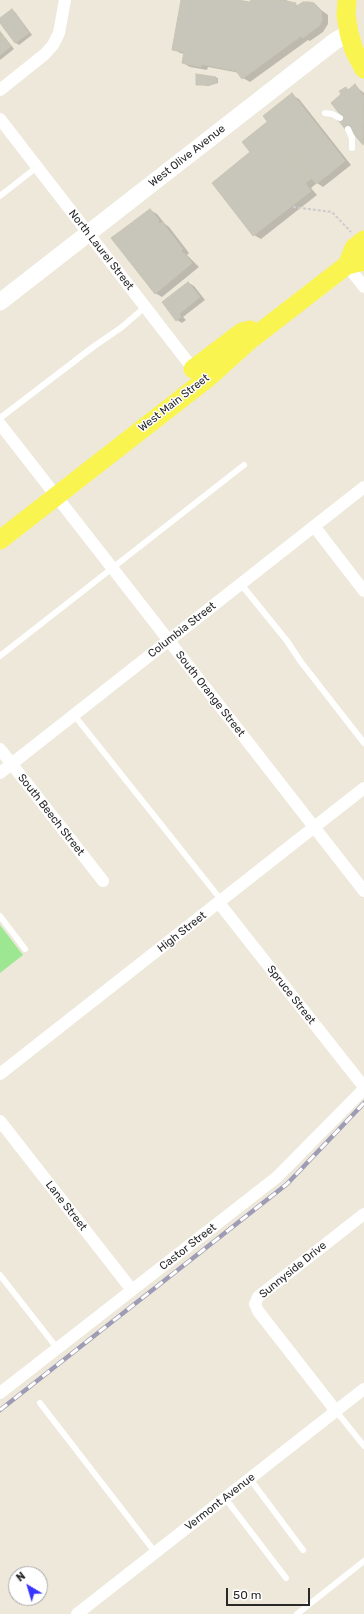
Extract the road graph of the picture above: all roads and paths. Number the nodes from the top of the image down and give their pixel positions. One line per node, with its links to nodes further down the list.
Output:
1 (65, 0): 5 (street)
2 (347, 0): 3 (main road)
3 (349, 33): 4 (main road); 14 (street, West Olive Avenue)
4 (364, 69)
5 (0, 90)
6 (325, 113): 7 (lane)
7 (340, 118)
8 (0, 119): 11 (street, North Laurel Street)
9 (348, 129): 10 (lane)
10 (352, 148)
11 (37, 167): 12 (lane); 14 (street, North Laurel Street)
12 (0, 196)
13 (293, 207): 15 (path)
14 (88, 234): 18 (street, West Olive Avenue); 19 (street, North Laurel Street)
15 (358, 237): 16 (main road, West Main Street)
16 (356, 263): 17 (street); 20 (main road, West Main Street)
17 (364, 287)
18 (0, 302)
19 (145, 307): 20 (street, North Laurel Street); 21 (lane)
20 (198, 375): 25 (main road, West Main Street)
21 (0, 418)
22 (0, 424): 25 (street, South Orange Street)
23 (244, 465): 28 (lane)
24 (364, 487): 26 (street, Columbia Street)
25 (56, 496): 27 (main road, West Main Street); 28 (street, South Orange Street)
26 (314, 526): 29 (street, Columbia Street); 30 (street)
27 (0, 540)
28 (112, 568): 31 (street, South Orange Street); 32 (lane)
29 (240, 584): 31 (street, Columbia Street); 34 (lane)
30 (364, 591)
31 (168, 640): 33 (street, Columbia Street); 39 (street, South Orange Street)
32 (0, 656)
33 (74, 715): 36 (street, Columbia Street); 42 (lane)
34 (364, 743)
35 (0, 749): 36 (street, South Beech Street)
36 (12, 764): 37 (street, Columbia Street); 40 (street, South Beech Street)
37 (0, 773)
38 (364, 788): 39 (street, High Street)
39 (313, 828): 41 (street, South Orange Street); 42 (street, High Street)
40 (103, 881)
41 (364, 891)
42 (220, 902): 45 (street, High Street); 46 (street, Spruce Street)
43 (0, 916): 44 (lane)
44 (25, 949)
45 (0, 1074)
46 (363, 1092): 50 (street, Castor Street)
47 (0, 1121): 50 (street, Lane Street)
48 (364, 1214): 55 (street, Sunnyside Drive)
49 (0, 1275): 51 (lane)
50 (132, 1290): 51 (street, Castor Street)
51 (57, 1348): 53 (street, Castor Street)
52 (364, 1389): 55 (street, Vermont Avenue)
53 (0, 1393)
54 (40, 1403): 60 (lane)
55 (336, 1411): 56 (lane); 57 (street, Vermont Avenue)
56 (364, 1446)
57 (250, 1479): 58 (street, Vermont Avenue); 59 (lane)
58 (226, 1498): 60 (street, Vermont Avenue); 62 (lane)
59 (303, 1550)
60 (156, 1552): 63 (street, Vermont Avenue)
61 (364, 1561): 64 (lane)
62 (286, 1578)
63 (77, 1614)
64 (297, 1614)

